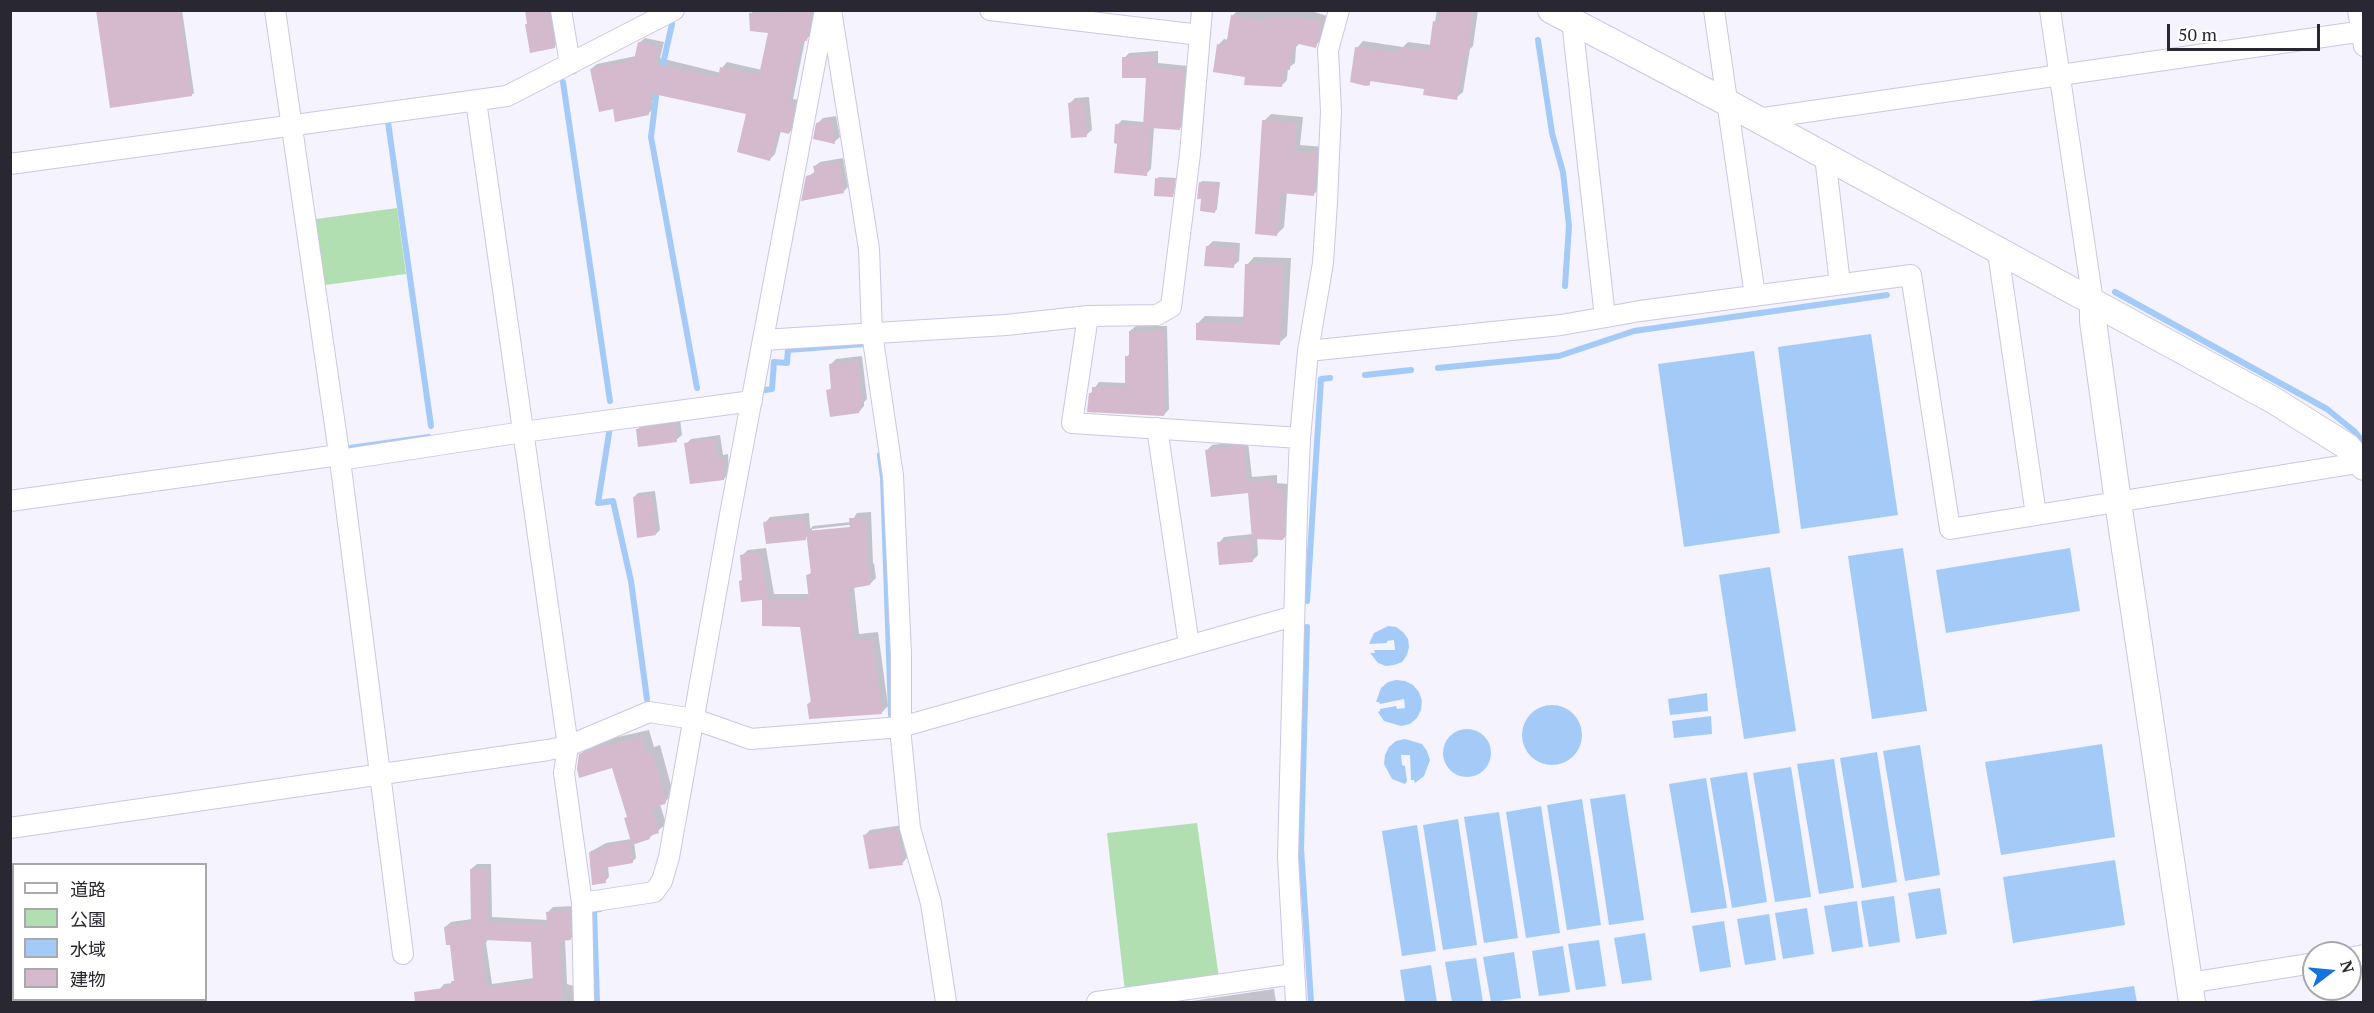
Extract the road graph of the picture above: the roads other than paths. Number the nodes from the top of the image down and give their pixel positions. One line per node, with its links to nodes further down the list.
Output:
1 (275, 10): 20 (street)
2 (561, 10): 15 (street)
3 (674, 10): 15 (street)
4 (825, 10): 30 (street)
5 (831, 10): 29 (street)
6 (990, 10): 13 (street)
7 (1202, 10): 13 (street)
8 (1339, 10): 31 (street)
9 (1714, 10): 18 (street)
10 (2050, 10): 16 (street)
11 (2358, 10): 14 (street)
12 (1565, 14): 18 (street); 28 (street)
13 (1200, 34): 27 (street)
14 (2363, 36): 16 (street)
15 (570, 64): 17 (street)
16 (2060, 75): 19 (street); 26 (street)
17 (476, 101): 20 (street); 34 (street)
18 (1728, 103): 19 (street); 25 (street)
19 (1757, 119): 21 (street)
20 (292, 126): 22 (street); 36 (street)
21 (1825, 156): 23 (street); 24 (street)
22 (10, 164)
23 (1998, 252): 26 (street); 40 (street)
24 (1840, 284): 25 (street); 40 (street)
25 (1755, 296): 28 (street)
26 (2093, 302): 37 (street); 39 (street)
27 (1088, 316): 29 (street); 33 (street)
28 (1605, 316): 31 (street)
29 (872, 333): 30 (street); 44 (street)
30 (763, 340): 32 (street)
31 (1308, 351): 35 (street)
32 (752, 401): 34 (street); 43 (street)
33 (1157, 428): 35 (street); 42 (street)
34 (524, 432): 36 (street); 45 (street)
35 (1300, 438): 41 (street)
36 (339, 457): 38 (street); 46 (street)
37 (2362, 464): 39 (street)
38 (10, 501)
39 (2118, 502): 40 (street); 52 (street)
40 (2036, 515)
41 (1294, 616): 42 (street); 51 (street)
42 (1189, 645): 44 (street)
43 (694, 719): 44 (street); 45 (street); 48 (street)
44 (901, 727): 54 (street)
45 (568, 746): 46 (street); 48 (street)
46 (378, 774): 47 (street); 49 (street)
47 (10, 828)
48 (582, 903): 53 (street)
49 (403, 954)
50 (2302, 966): 52 (street)
51 (1294, 974): 55 (street); 56 (street)
52 (2191, 992)
53 (584, 1002)
54 (946, 1002)
55 (1097, 1002)
56 (1296, 1002)

